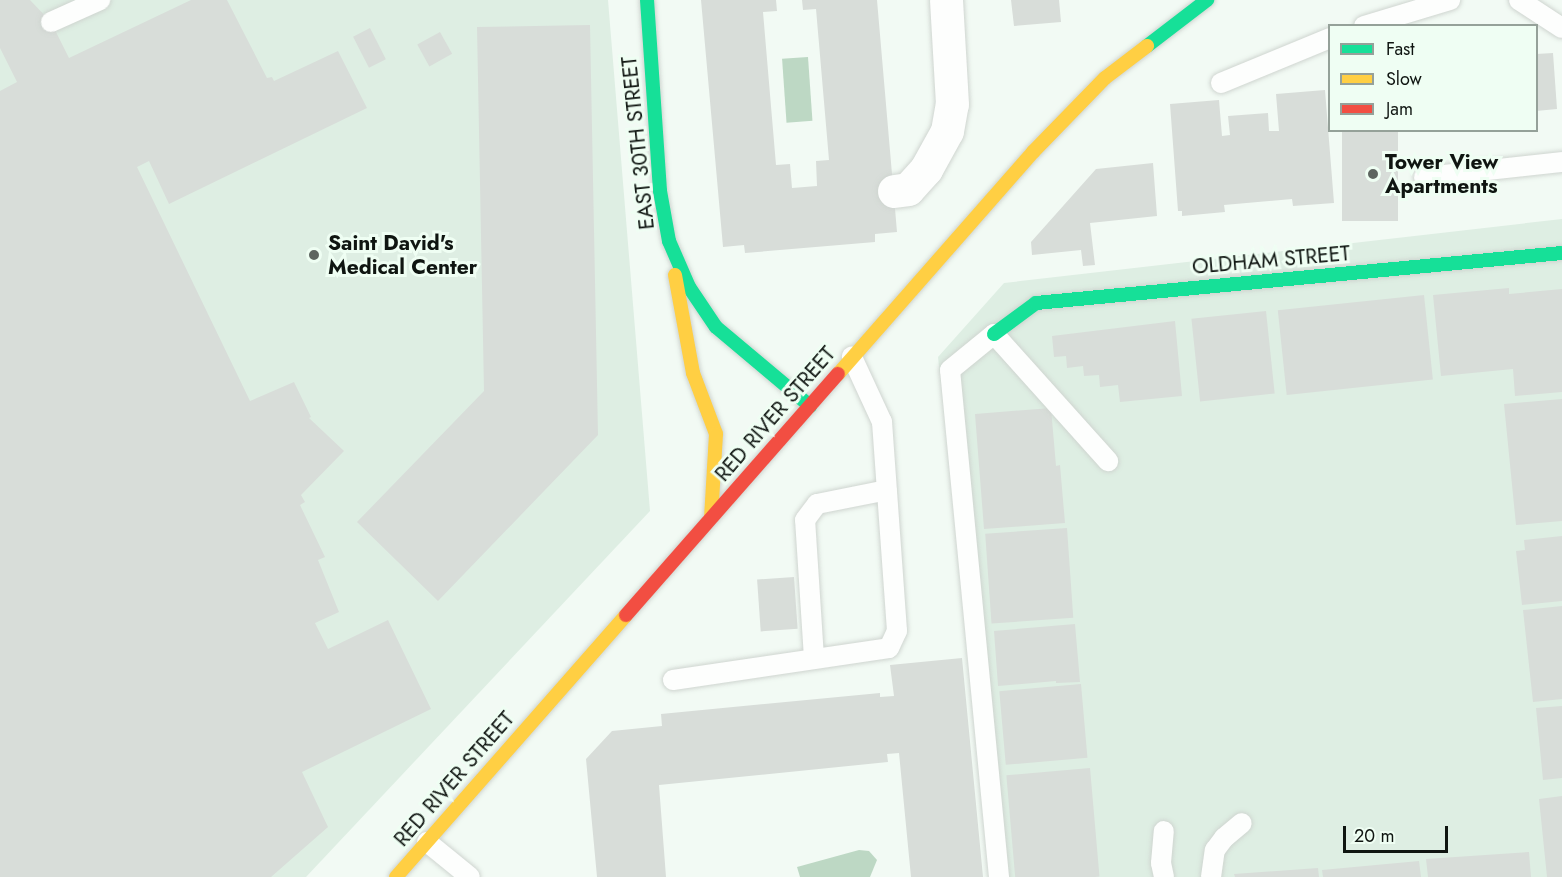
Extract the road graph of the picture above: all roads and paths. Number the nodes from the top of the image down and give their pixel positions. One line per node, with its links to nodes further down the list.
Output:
1 (100, 0): 7 (lane)
2 (647, 0): 15 (main road, EAST 30TH STREET)
3 (946, 0): 14 (street)
4 (1207, 0): 18 (main road, RED RIVER STREET)
5 (1450, 0): 8 (lane)
6 (1519, 0): 9 (lane)
7 (51, 22)
8 (1371, 24)
9 (1562, 28)
10 (1328, 38): 11 (lane)
11 (1221, 83)
12 (1562, 162): 13 (lane)
13 (1424, 177)
14 (894, 191)
15 (669, 241): 19 (main road, EAST 30TH STREET); 22 (main road)
16 (1562, 253): 17 (main road, OLDHAM STREET)
17 (994, 334): 20 (lane); 30 (lane)
18 (852, 357): 19 (main road, RED RIVER STREET); 21 (lane)
19 (810, 406): 22 (main road, RED RIVER STREET)
20 (1108, 461)
21 (887, 490): 23 (lane); 23 (lane)
22 (711, 518): 27 (main road, RED RIVER STREET)
23 (814, 658): 24 (lane)
24 (673, 680)
25 (1242, 823): 32 (lane)
26 (1164, 831): 31 (lane)
27 (427, 842): 28 (main road, RED RIVER STREET); 29 (lane)
28 (396, 877)
29 (470, 877)
30 (999, 877)
31 (1164, 877)
32 (1211, 877)

